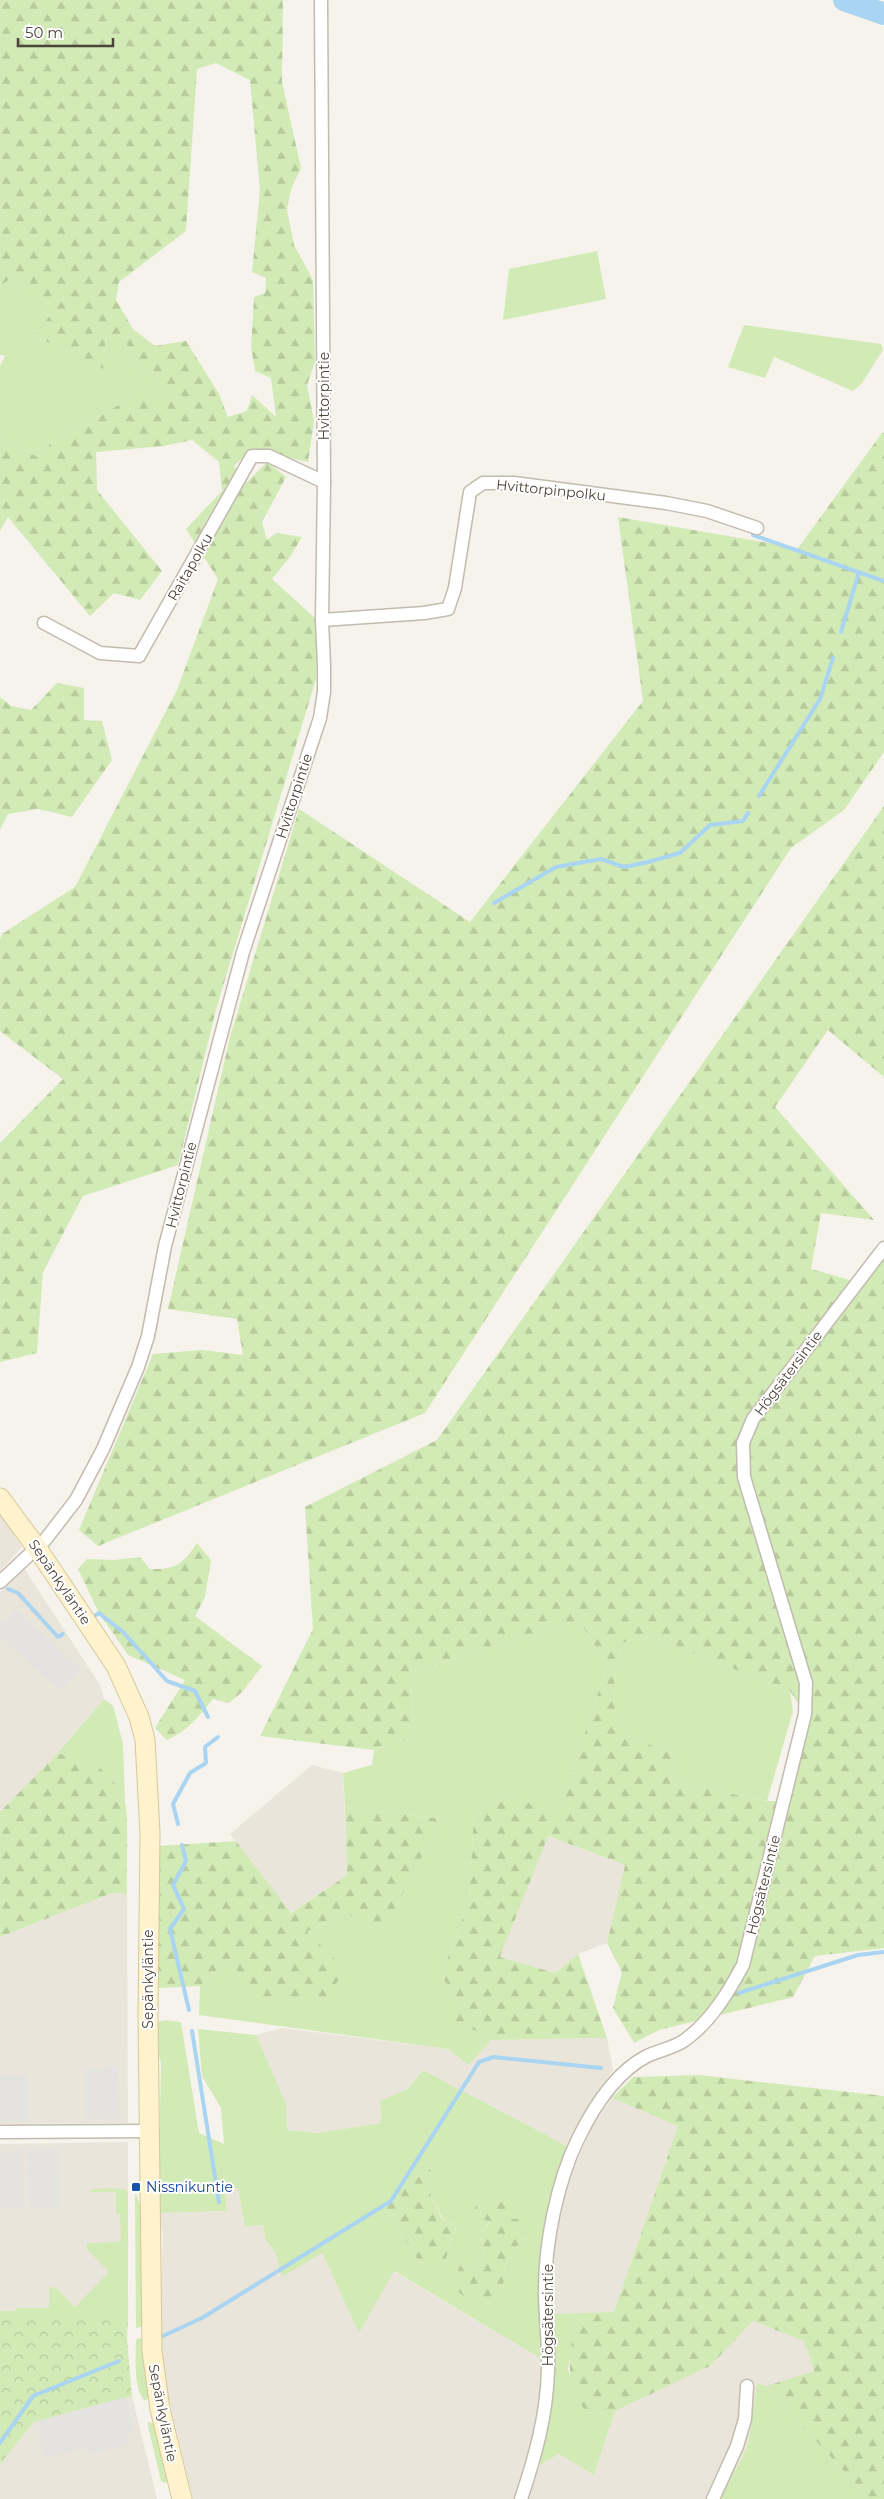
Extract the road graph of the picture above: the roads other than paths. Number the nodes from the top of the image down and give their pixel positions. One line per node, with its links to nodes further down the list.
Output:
1 (321, 0): 2 (street, Hvittorpintie)
2 (324, 482): 4 (street, Hvittorpintie); 5 (street, Raitapolku)
3 (757, 528): 4 (street, Hvittorpinpolku)
4 (322, 620): 8 (street, Hvittorpintie)
5 (44, 623)
6 (884, 1248): 14 (street, Högsätersintie)
7 (0, 1498): 8 (street, Sepänkyläntie)
8 (37, 1548): 9 (street, Hvittorpintie); 10 (street, Sepänkyläntie)
9 (0, 1582)
10 (149, 2131): 11 (street); 13 (street, Sepänkyläntie)
11 (0, 2132)
12 (746, 2386): 15 (street)
13 (182, 2499)
14 (521, 2499)
15 (713, 2499)

